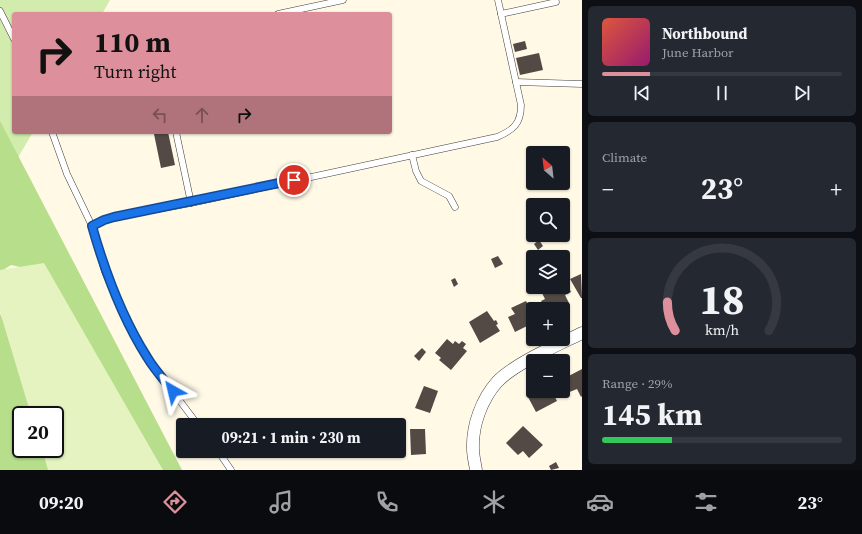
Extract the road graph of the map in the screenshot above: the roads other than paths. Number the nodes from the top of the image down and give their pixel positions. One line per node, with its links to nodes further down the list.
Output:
1 (343, 0): 5 (lane)
2 (498, 0): 6 (lane)
3 (556, 2): 6 (lane)
4 (0, 11): 7 (lane)
5 (287, 12)
6 (502, 14): 8 (lane)
7 (12, 34)
8 (516, 82): 9 (lane); 12 (lane)
9 (582, 84)
10 (53, 134): 15 (lane)
11 (176, 134): 13 (lane)
12 (412, 155): 13 (lane); 14 (lane)
13 (191, 203): 15 (lane)
14 (455, 207)
15 (92, 226): 17 (lane)
16 (582, 333): 20 (street)
17 (193, 418)
18 (223, 458): 19 (lane)
19 (231, 470)
20 (476, 470)

